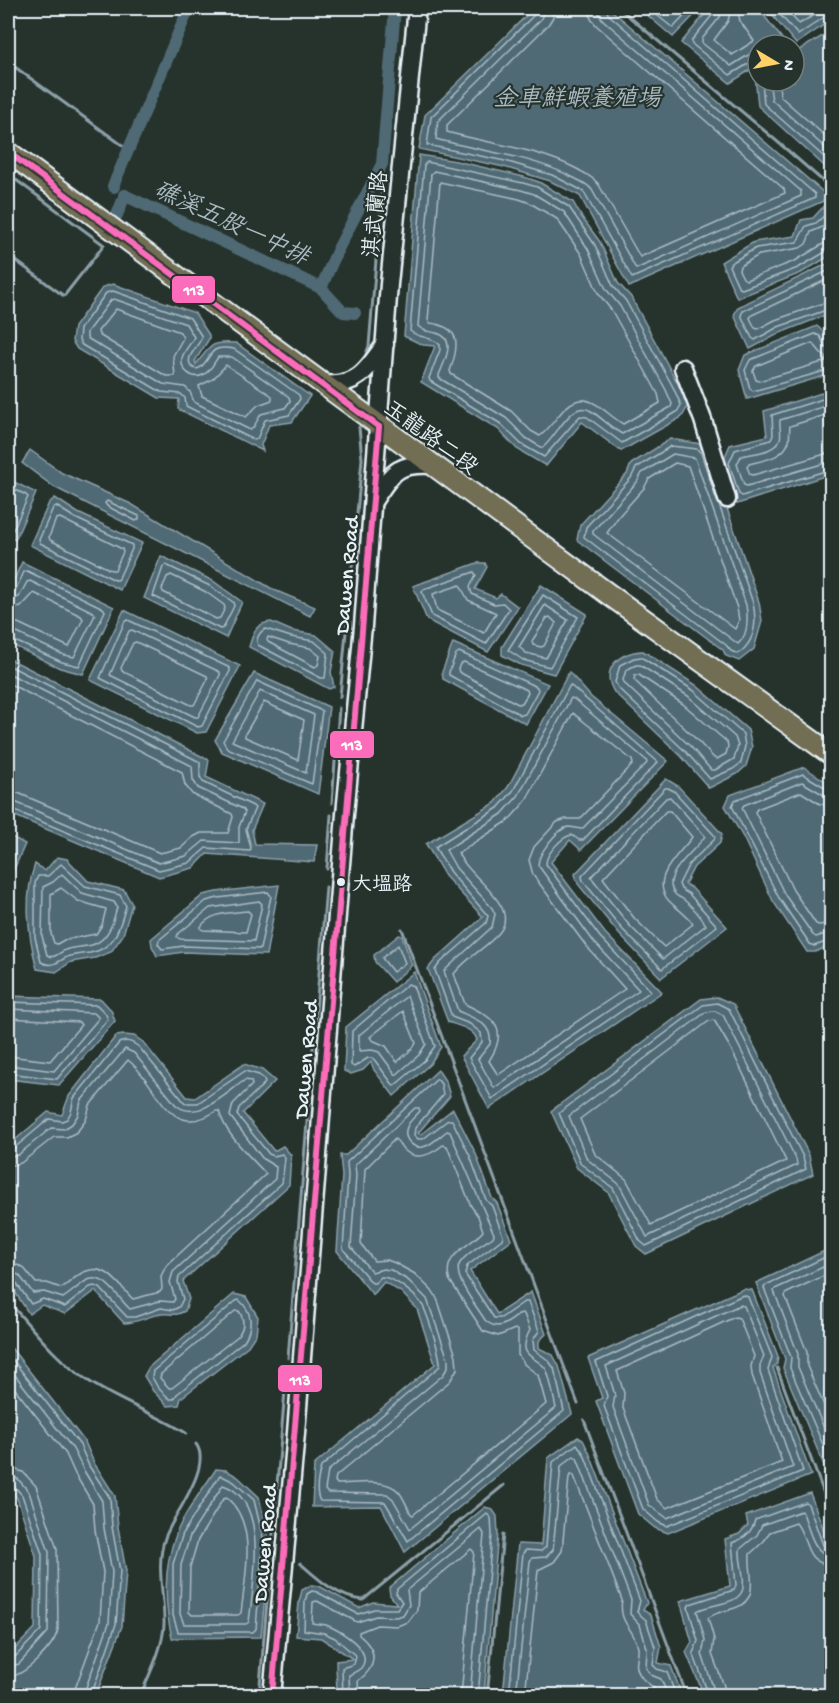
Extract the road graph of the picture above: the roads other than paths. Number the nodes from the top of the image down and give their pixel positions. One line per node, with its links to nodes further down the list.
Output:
1 (417, 8): 3 (street, 淇武蘭路)
2 (8, 152): 5 (main road, 玉龍路二段)
3 (385, 344): 5 (street); 6 (street, 淇武蘭路)
4 (683, 368): 8 (street)
5 (321, 384): 6 (main road, 玉龍路二段)
6 (379, 426): 7 (main road, 玉龍路二段); 9 (street, Dawen Road)
7 (432, 465): 9 (street); 10 (main road, 玉龍路二段)
8 (727, 499)
9 (374, 500): 11 (street, Dawen Road)
10 (831, 754)
11 (272, 1695)

